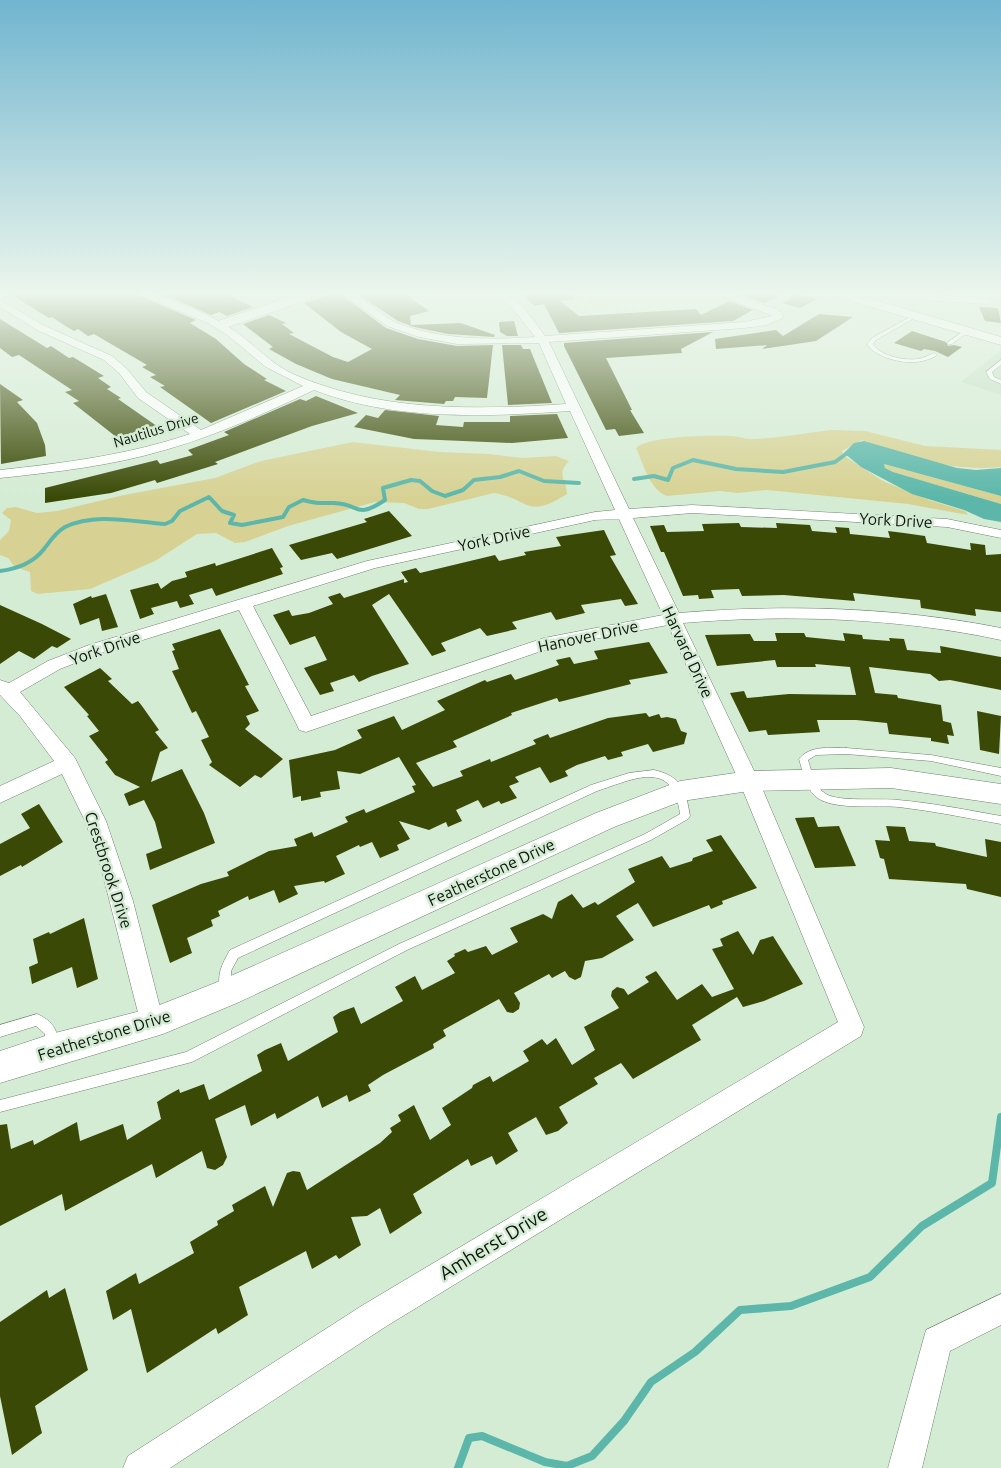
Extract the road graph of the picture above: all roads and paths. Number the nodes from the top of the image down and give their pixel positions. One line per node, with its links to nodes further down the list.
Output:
1 (110, 361): 10 (street)
2 (263, 361): 8 (street)
3 (552, 361): 9 (street, Harvard Drive)
4 (906, 361): 5 (lane)
5 (926, 361)
6 (1001, 362): 7 (lane)
7 (1001, 382)
8 (312, 386): 9 (street); 10 (street, Nautilus Drive)
9 (573, 407): 12 (street, Harvard Drive)
10 (198, 434): 11 (street, Nautilus Drive)
11 (0, 474)
12 (624, 514): 13 (street, York Drive); 14 (street, York Drive); 15 (street, Harvard Drive)
13 (1001, 534)
14 (244, 604): 15 (street, Hanover Drive); 17 (street, York Drive)
15 (672, 619): 16 (street, Hanover Drive); 21 (street, Harvard Drive)
16 (1001, 634)
17 (4, 689): 18 (street, Crestbrook Drive)
18 (68, 763): 24 (street); 26 (street, Crestbrook Drive)
19 (1001, 772): 20 (lane)
20 (809, 778): 21 (street, Featherstone Drive); 23 (street, Featherstone Drive); 25 (lane)
21 (749, 781): 22 (street, Featherstone Drive); 27 (street, Harvard Drive)
22 (680, 791): 26 (street, Featherstone Drive); 31 (lane)
23 (1001, 794)
24 (0, 796)
25 (1001, 820)
26 (152, 1023): 29 (street, Featherstone Drive)
27 (852, 1027): 33 (street, Amherst Drive)
28 (0, 1031): 29 (lane)
29 (51, 1050): 30 (street, Featherstone Drive)
30 (0, 1067)
31 (0, 1106)
32 (1001, 1309): 34 (street)
33 (140, 1468)
34 (905, 1468)

